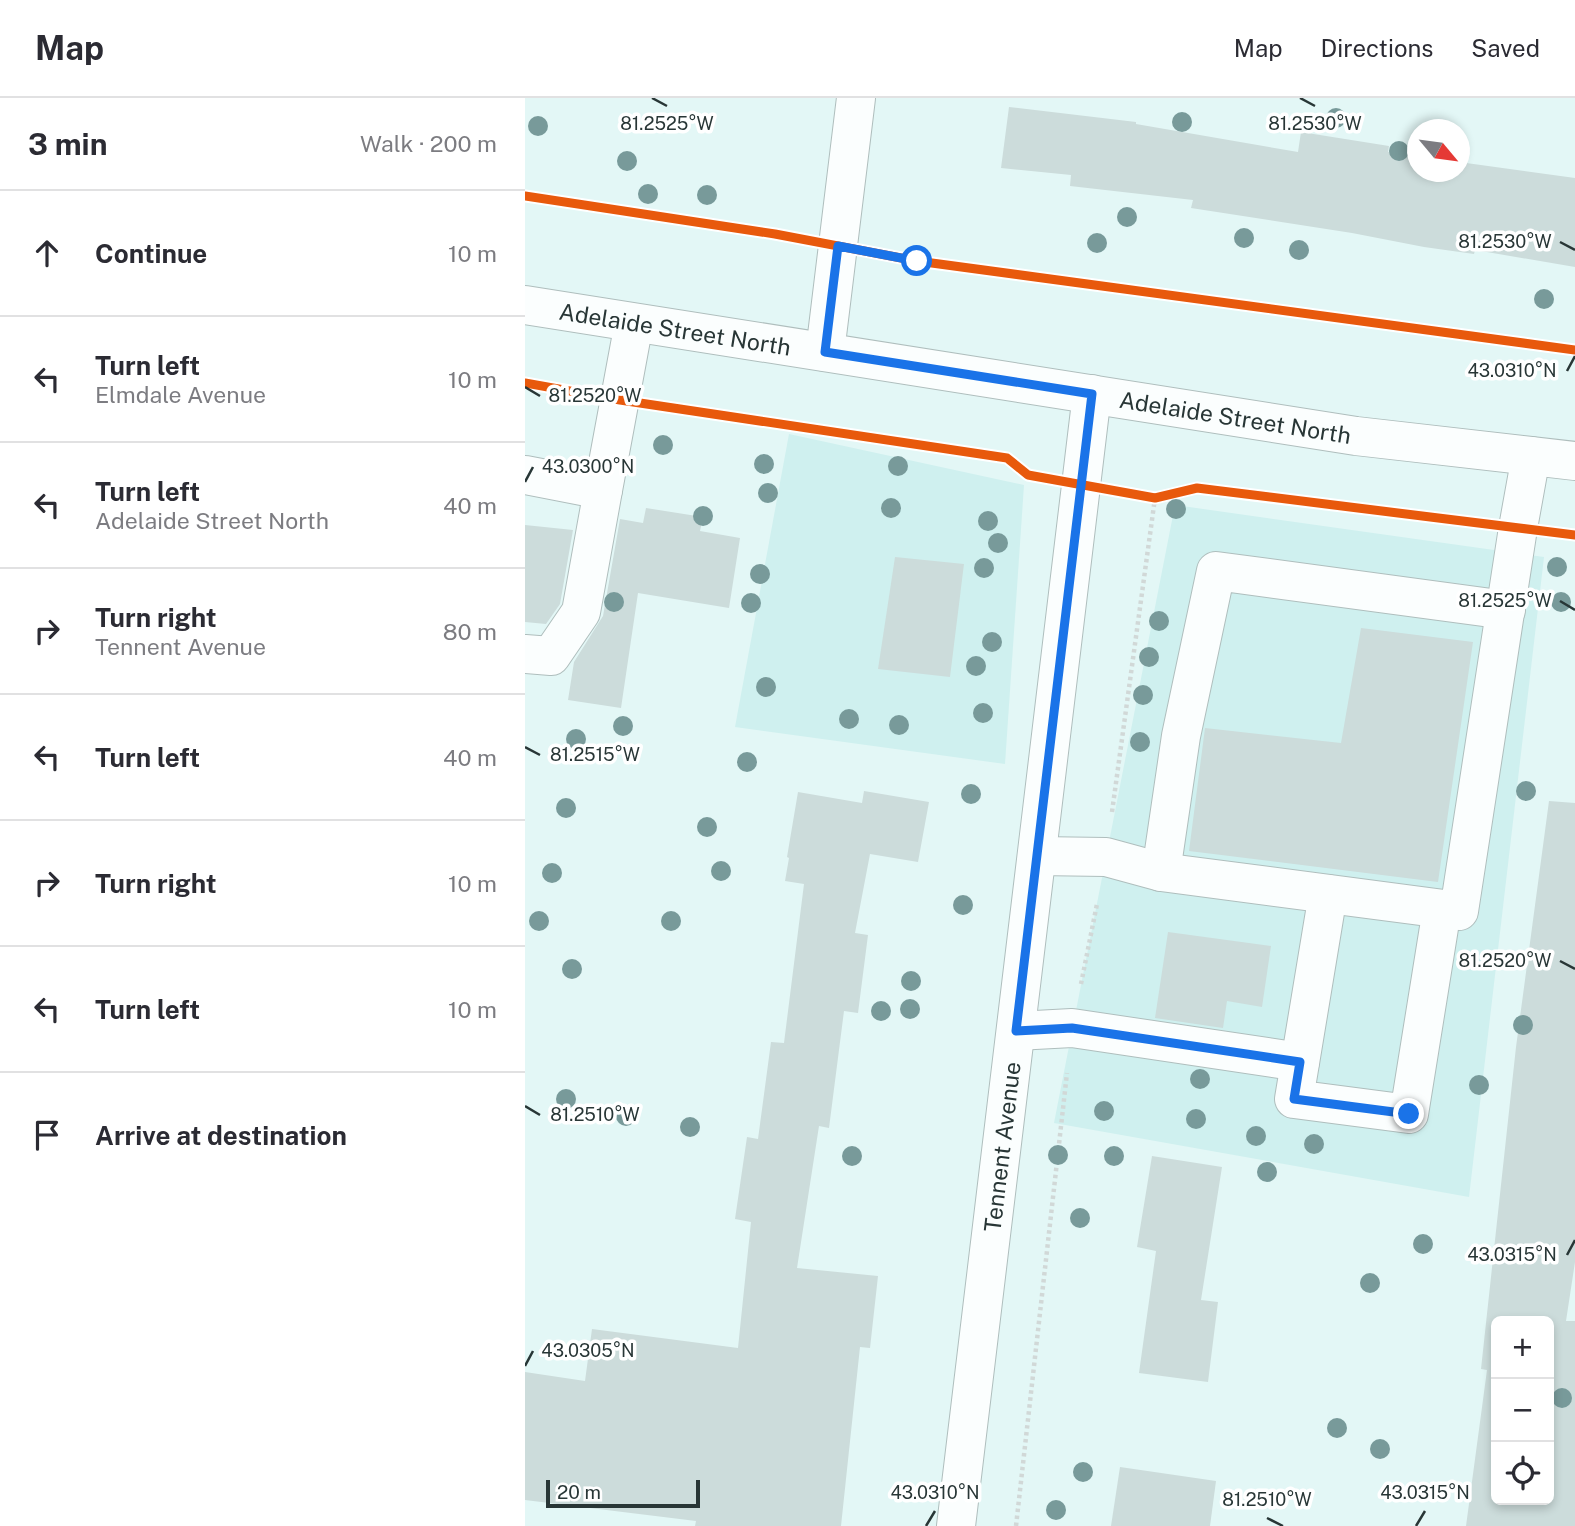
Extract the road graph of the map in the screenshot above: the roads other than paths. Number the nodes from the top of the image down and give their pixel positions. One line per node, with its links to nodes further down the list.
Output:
1 (856, 98): 4 (street)
2 (525, 305): 3 (street, Adelaide Street North)
3 (634, 323): 4 (street, Adelaide Street North); 9 (street)
4 (825, 352): 5 (street, Adelaide Street North)
5 (1092, 394): 6 (street, Adelaide Street North); 12 (street, Tennent Avenue)
6 (1531, 456): 7 (street, Adelaide Street North); 10 (street)
7 (1575, 461)
8 (525, 475): 9 (street)
9 (603, 490): 11 (street)
10 (1506, 610): 13 (street); 15 (street)
11 (525, 654)
12 (1037, 856): 13 (street); 16 (street, Tennent Avenue)
13 (1161, 872): 14 (street)
14 (1328, 894): 15 (street); 17 (street)
15 (1442, 909): 17 (street)
16 (1016, 1031): 17 (street); 18 (street, Tennent Avenue)
17 (1300, 1062)
18 (956, 1526)

